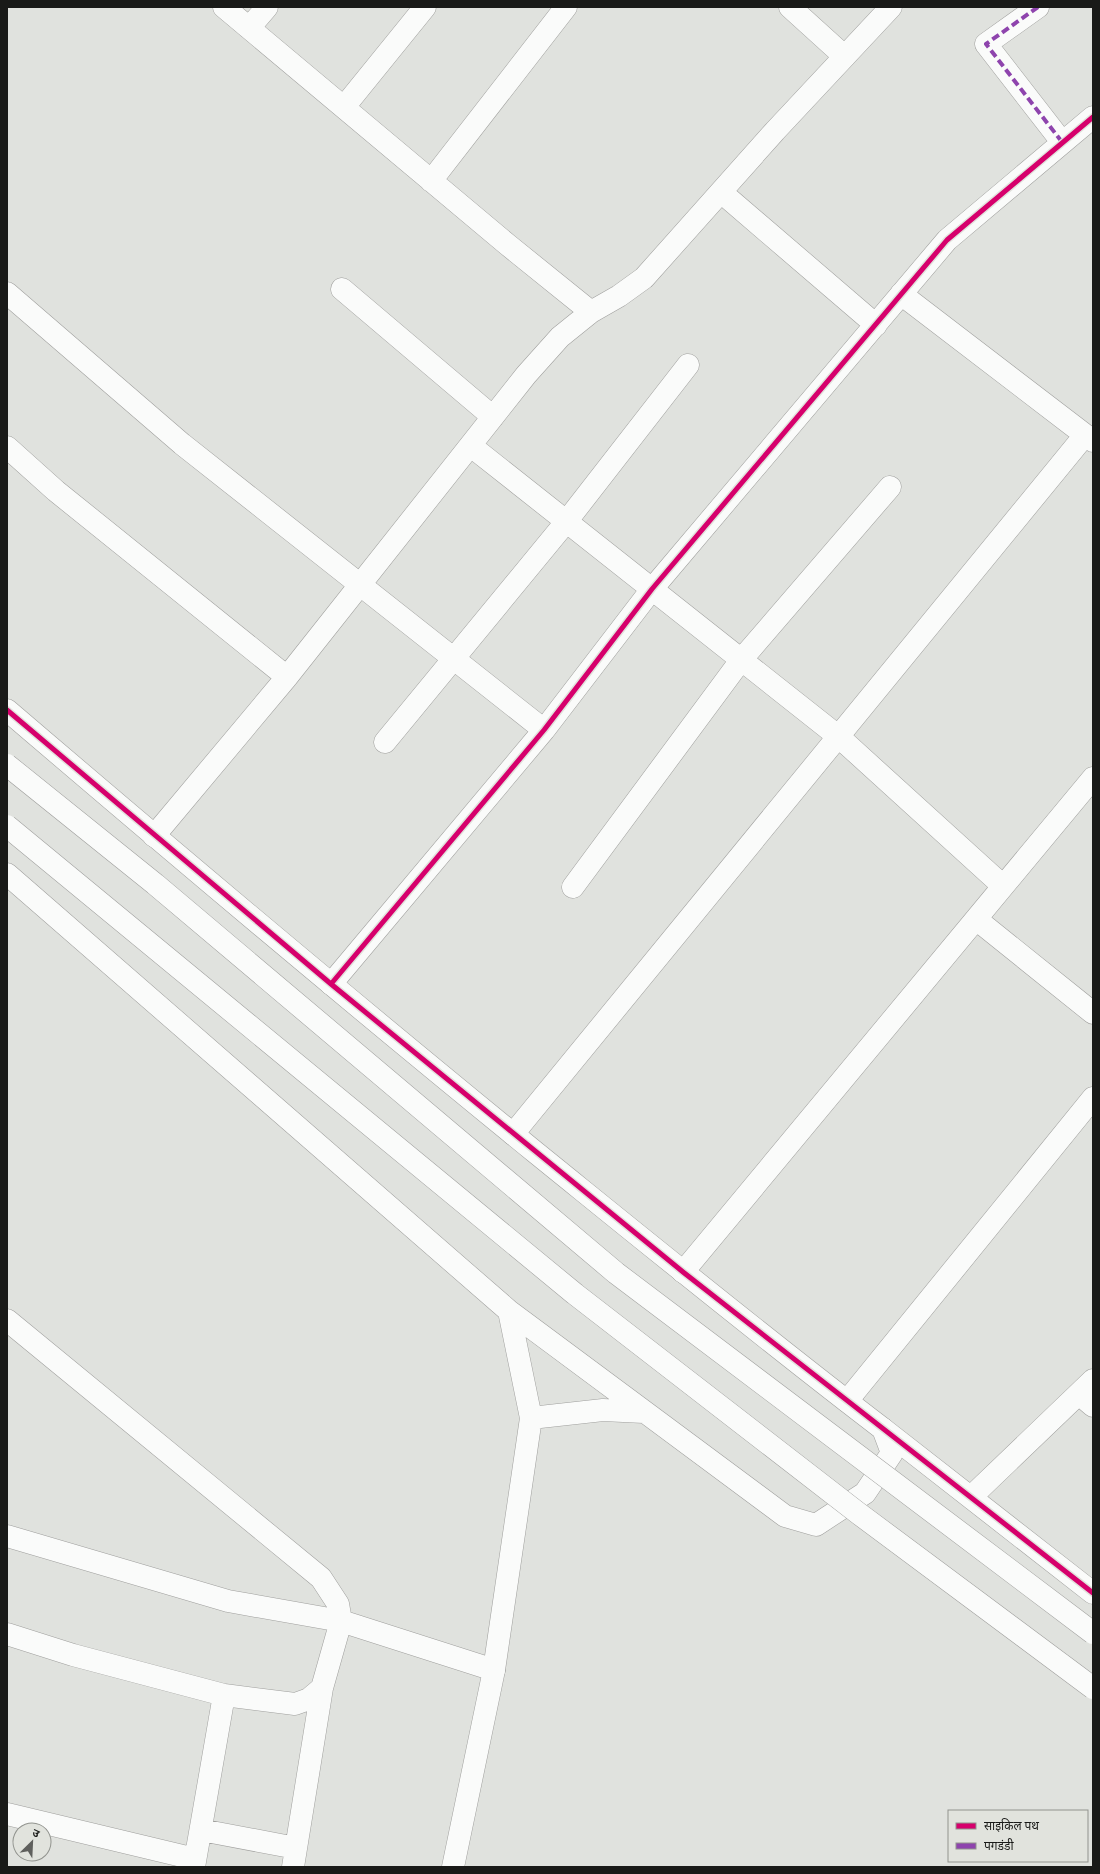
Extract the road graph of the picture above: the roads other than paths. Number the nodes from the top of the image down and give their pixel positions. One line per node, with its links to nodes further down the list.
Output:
1 (224, 7): 8 (street)
2 (267, 7): 8 (street)
3 (425, 7): 10 (street)
4 (566, 7): 13 (street)
5 (790, 7): 9 (street)
6 (891, 7): 9 (street)
7 (1038, 7): 12 (street)
8 (249, 28): 10 (street)
9 (844, 56): 14 (street)
10 (344, 107): 13 (street)
11 (1093, 117): 12 (street)
12 (1062, 142): 17 (street)
13 (431, 181): 18 (street)
14 (721, 192): 18 (street); 19 (street)
15 (342, 288): 21 (street)
16 (7, 293): 27 (street)
17 (901, 294): 19 (street); 22 (street)
18 (591, 312): 21 (street)
19 (876, 325): 28 (street)
20 (688, 365): 26 (street)
21 (493, 417): 23 (street)
22 (1089, 438): 34 (street)
23 (471, 446): 26 (street); 27 (street)
24 (7, 447): 31 (street)
25 (890, 487): 30 (street)
26 (566, 522): 28 (street); 29 (street)
27 (360, 584): 29 (street); 31 (street)
28 (652, 589): 30 (street); 33 (street)
29 (454, 659): 33 (street); 35 (street)
30 (741, 660): 34 (street); 42 (street)
31 (287, 677): 39 (street)
32 (7, 710): 39 (street)
33 (544, 730): 44 (street)
34 (839, 737): 41 (street); 47 (street)
35 (385, 742)
36 (7, 765): 60 (street, bridge)
37 (1093, 778): 41 (street)
38 (7, 826): 64 (street, bridge)
39 (154, 836): 44 (street)
40 (7, 874): 49 (street)
41 (1003, 886): 43 (street)
42 (573, 887)
43 (976, 919): 45 (street); 48 (street)
44 (331, 984): 47 (street)
45 (1093, 1013)
46 (1093, 1098): 52 (street)
47 (513, 1134): 48 (street)
48 (683, 1272): 52 (street)
49 (509, 1311): 53 (street); 54 (street)
50 (7, 1320): 59 (street)
51 (1088, 1393): 56 (street)
52 (847, 1401): 55 (street)
53 (644, 1412): 54 (street); 55 (street)
54 (531, 1418): 62 (street)
55 (883, 1428): 56 (street)
56 (971, 1497): 58 (street)
57 (7, 1536): 59 (street)
58 (1093, 1594)
59 (342, 1621): 62 (street); 63 (street)
60 (1093, 1633)
61 (7, 1634): 65 (street)
62 (494, 1670): 70 (street)
63 (322, 1688): 65 (street); 68 (street)
64 (1093, 1688)
65 (224, 1695): 67 (street)
66 (7, 1814): 69 (street)
67 (200, 1830): 68 (street); 69 (street)
68 (295, 1857)
69 (194, 1863)
70 (453, 1867)

